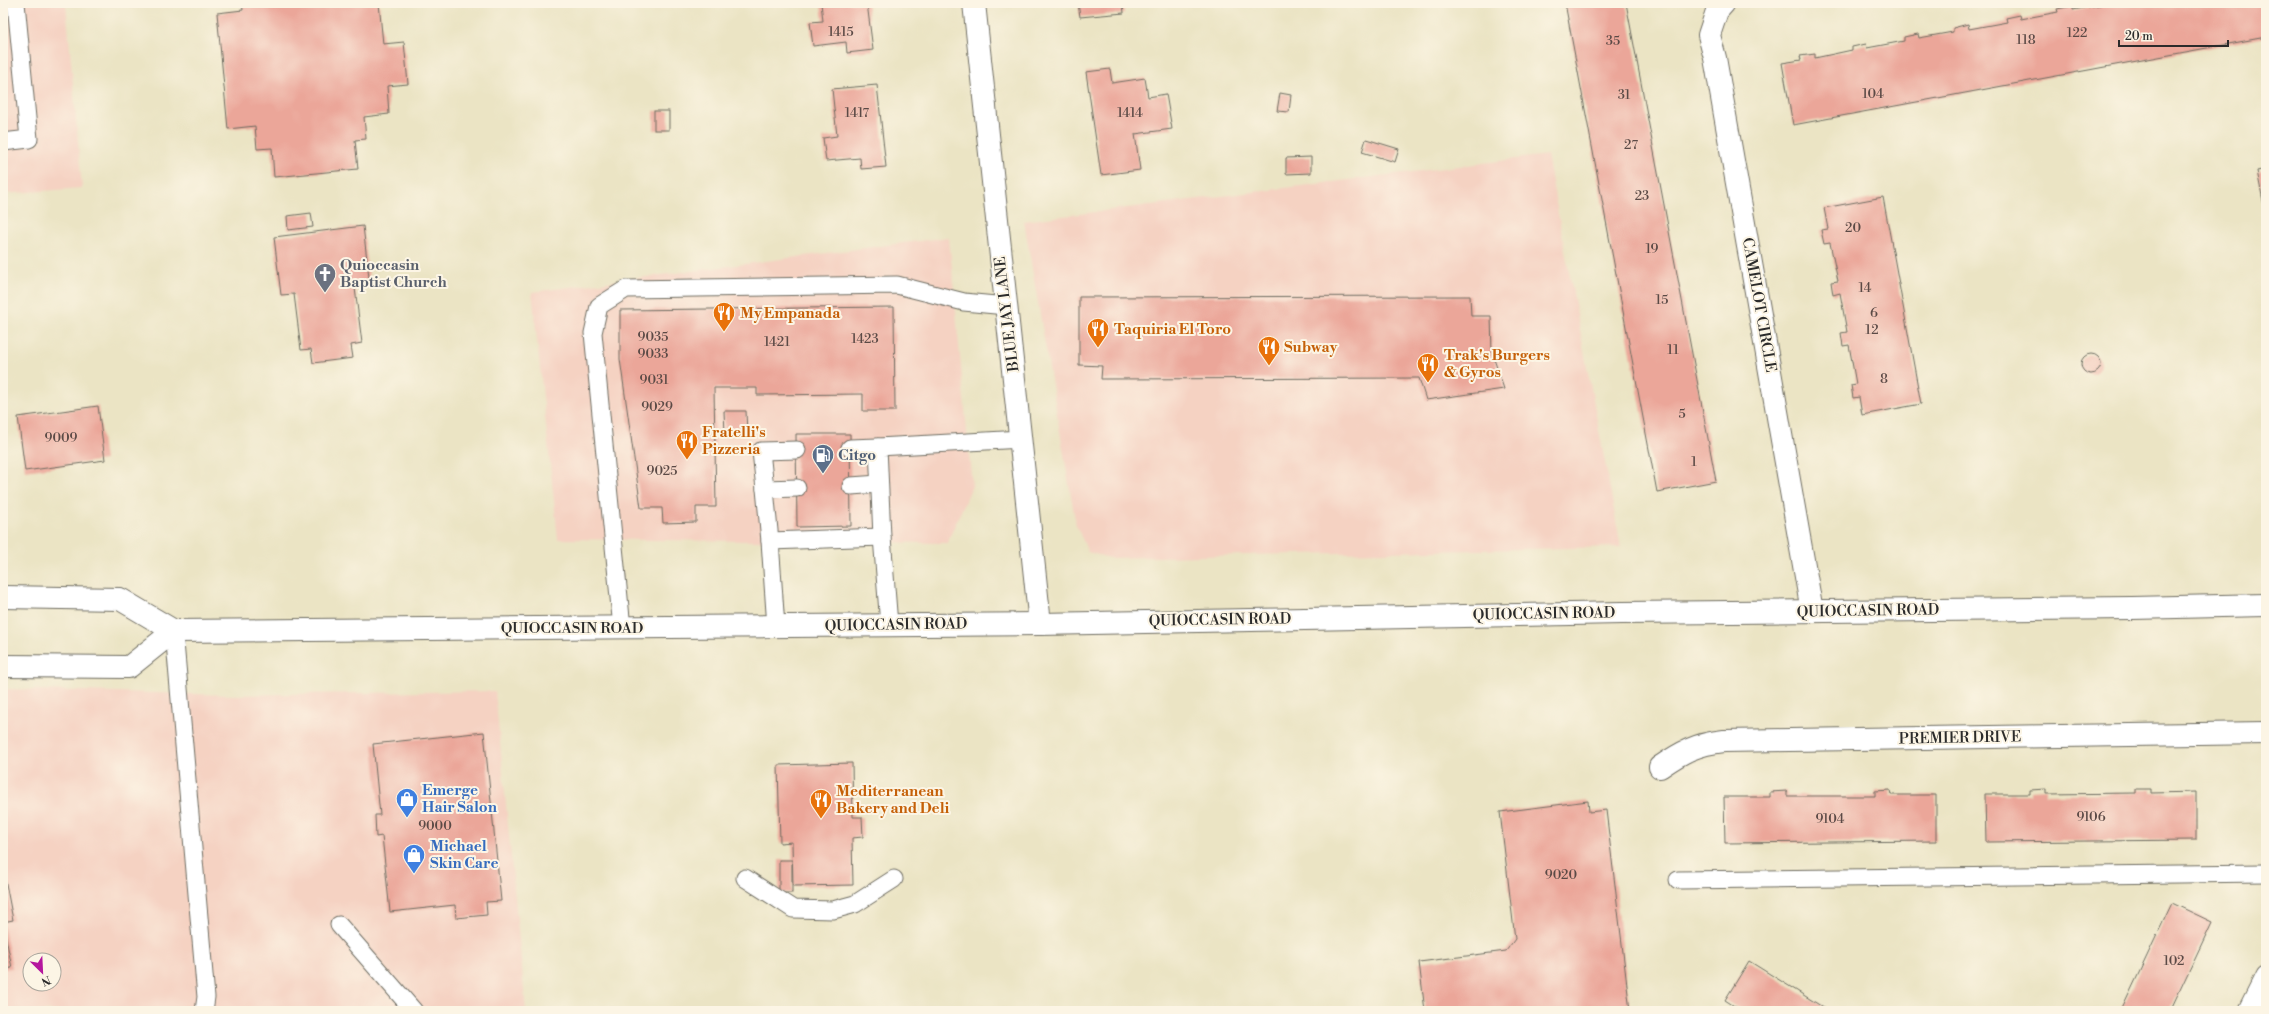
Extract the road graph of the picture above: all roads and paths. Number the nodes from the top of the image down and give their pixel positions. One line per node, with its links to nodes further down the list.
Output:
1 (16, 3): 4 (lane)
2 (974, 3): 5 (main road, BLUE JAY LANE)
3 (1717, 6): 18 (main road, CAMELOT CIRCLE)
4 (3, 142)
5 (1006, 306): 6 (main road, BLUE JAY LANE); 22 (lane)
6 (1022, 439): 7 (lane); 19 (main road, BLUE JAY LANE)
7 (878, 447): 8 (lane); 10 (lane)
8 (850, 448)
9 (797, 450): 13 (lane)
10 (879, 484): 11 (lane); 14 (lane)
11 (851, 486)
12 (797, 488): 13 (lane)
13 (765, 489): 15 (lane)
14 (882, 537): 15 (lane); 20 (lane)
15 (770, 541): 21 (lane)
16 (3, 597): 23 (main road)
17 (2266, 605): 18 (main road, QUIOCCASIN ROAD)
18 (1812, 611): 19 (main road, QUIOCCASIN ROAD)
19 (1040, 624): 20 (main road, QUIOCCASIN ROAD)
20 (889, 625): 21 (main road, QUIOCCASIN ROAD)
21 (776, 627): 22 (main road, QUIOCCASIN ROAD)
22 (622, 628): 23 (main road, QUIOCCASIN ROAD)
23 (174, 631): 24 (main road); 33 (lane)
24 (3, 666)
25 (2266, 733): 26 (main road, PREMIER DRIVE)
26 (1660, 767)
27 (2266, 872): 30 (lane)
28 (745, 878): 29 (lane)
29 (894, 879)
30 (1678, 880)
31 (339, 925): 34 (lane)
32 (2266, 976): 35 (main road)
33 (204, 1011)
34 (414, 1011)
35 (2249, 1011)

